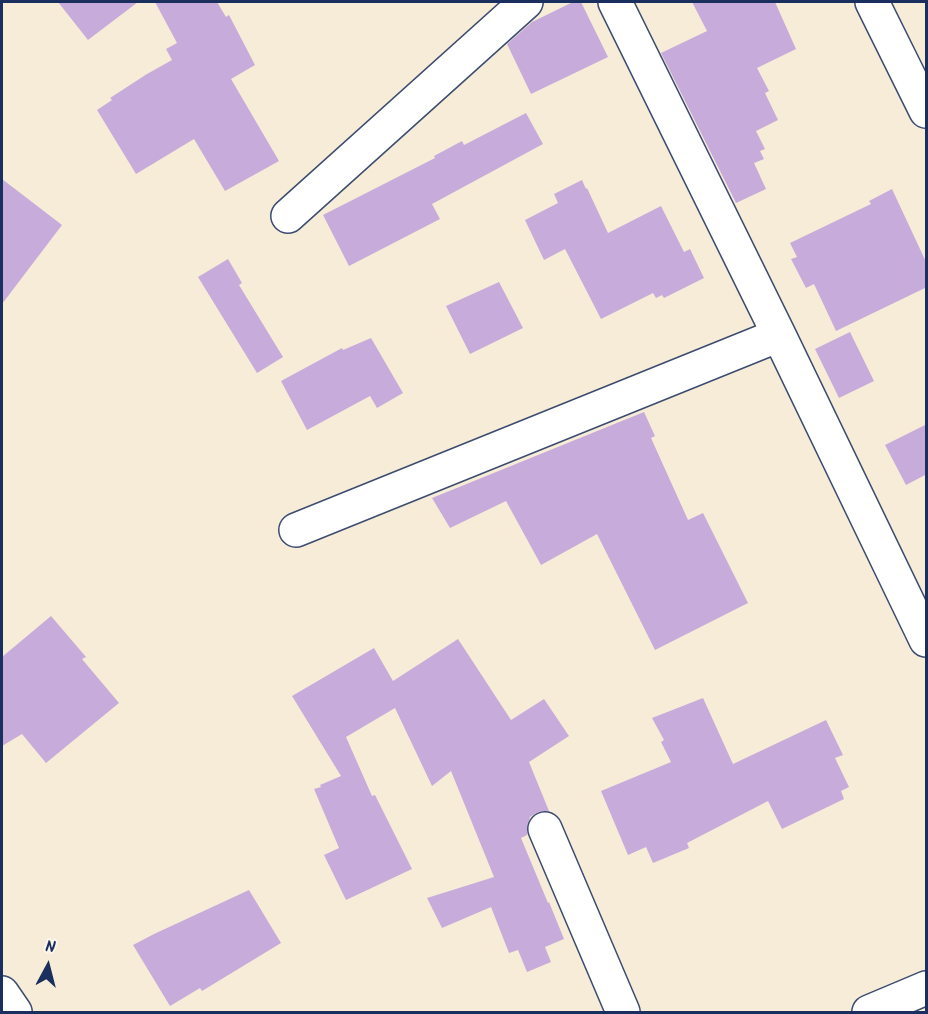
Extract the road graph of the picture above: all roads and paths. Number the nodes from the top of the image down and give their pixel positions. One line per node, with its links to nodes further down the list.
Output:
1 (526, 2): 5 (street)
2 (615, 2): 6 (street)
3 (872, 2): 4 (street)
4 (927, 111)
5 (288, 216)
6 (779, 335): 7 (street); 8 (street)
7 (296, 530)
8 (927, 640)
9 (545, 829): 13 (street)
10 (927, 988): 14 (street)
11 (2, 993): 12 (street)
12 (15, 1012)
13 (622, 1012)
14 (869, 1012)

